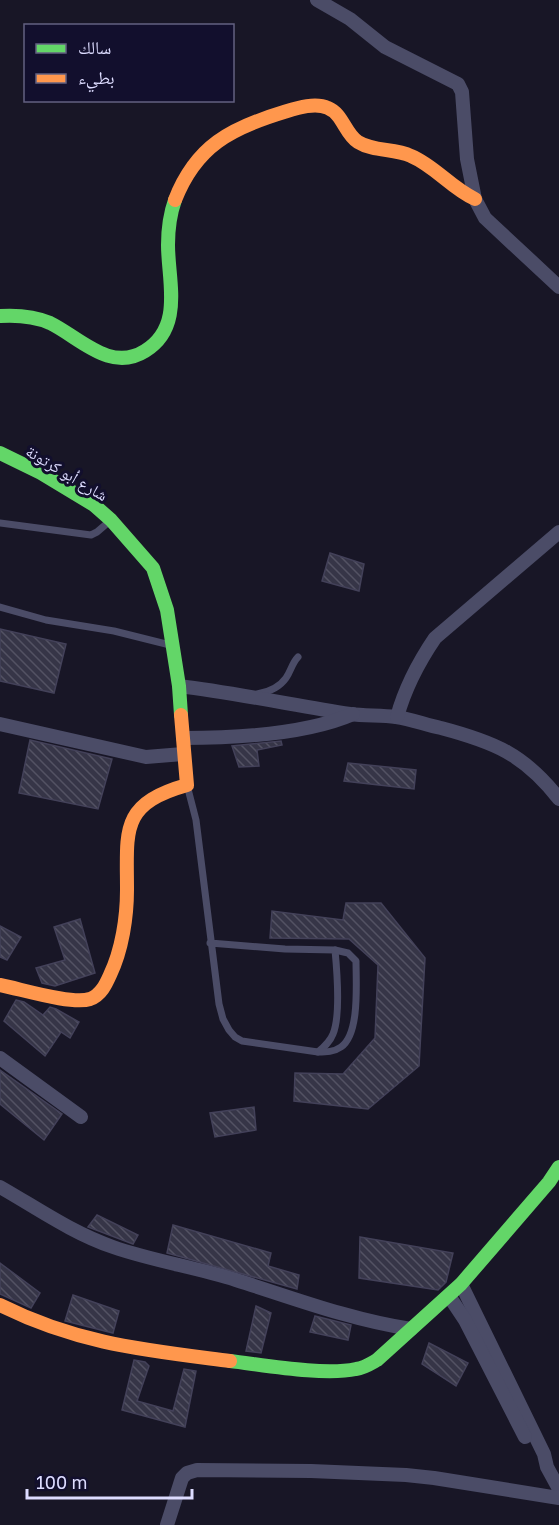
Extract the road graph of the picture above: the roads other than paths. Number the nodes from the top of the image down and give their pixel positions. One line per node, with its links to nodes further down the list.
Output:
1 (317, 0): 2 (street)
2 (475, 199): 3 (street); 4 (street)
3 (559, 287)
4 (0, 316)
5 (0, 453): 6 (street, شارع أبو كرتونة)
6 (111, 520): 7 (lane); 10 (street, شارع أبو كرتونة)
7 (0, 523)
8 (559, 532): 15 (street)
9 (0, 607): 10 (lane)
10 (172, 645): 12 (street, شارع أبو كرتونة)
11 (298, 657): 13 (lane)
12 (179, 686): 13 (street); 17 (street, شارع أبو كرتونة)
13 (248, 695): 14 (street)
14 (353, 714): 15 (street); 17 (street)
15 (397, 717): 20 (street)
16 (0, 724): 18 (street)
17 (183, 738): 18 (street, شارع أبو كرتونة)
18 (183, 754): 19 (street, شارع أبو كرتونة)
19 (186, 785): 21 (lane); 23 (street)
20 (559, 799)
21 (210, 943): 22 (lane); 24 (lane)
22 (334, 950): 24 (lane); 24 (lane)
23 (0, 985)
24 (318, 1052)
25 (0, 1058): 26 (street)
26 (81, 1117)
27 (559, 1167): 29 (street)
28 (0, 1187): 32 (street)
29 (461, 1284): 30 (street); 33 (street)
30 (448, 1296): 32 (street); 33 (street)
31 (0, 1305): 32 (street)
32 (411, 1329)
33 (547, 1467): 34 (street)
34 (559, 1489)
35 (559, 1498): 36 (street)
36 (167, 1525)

